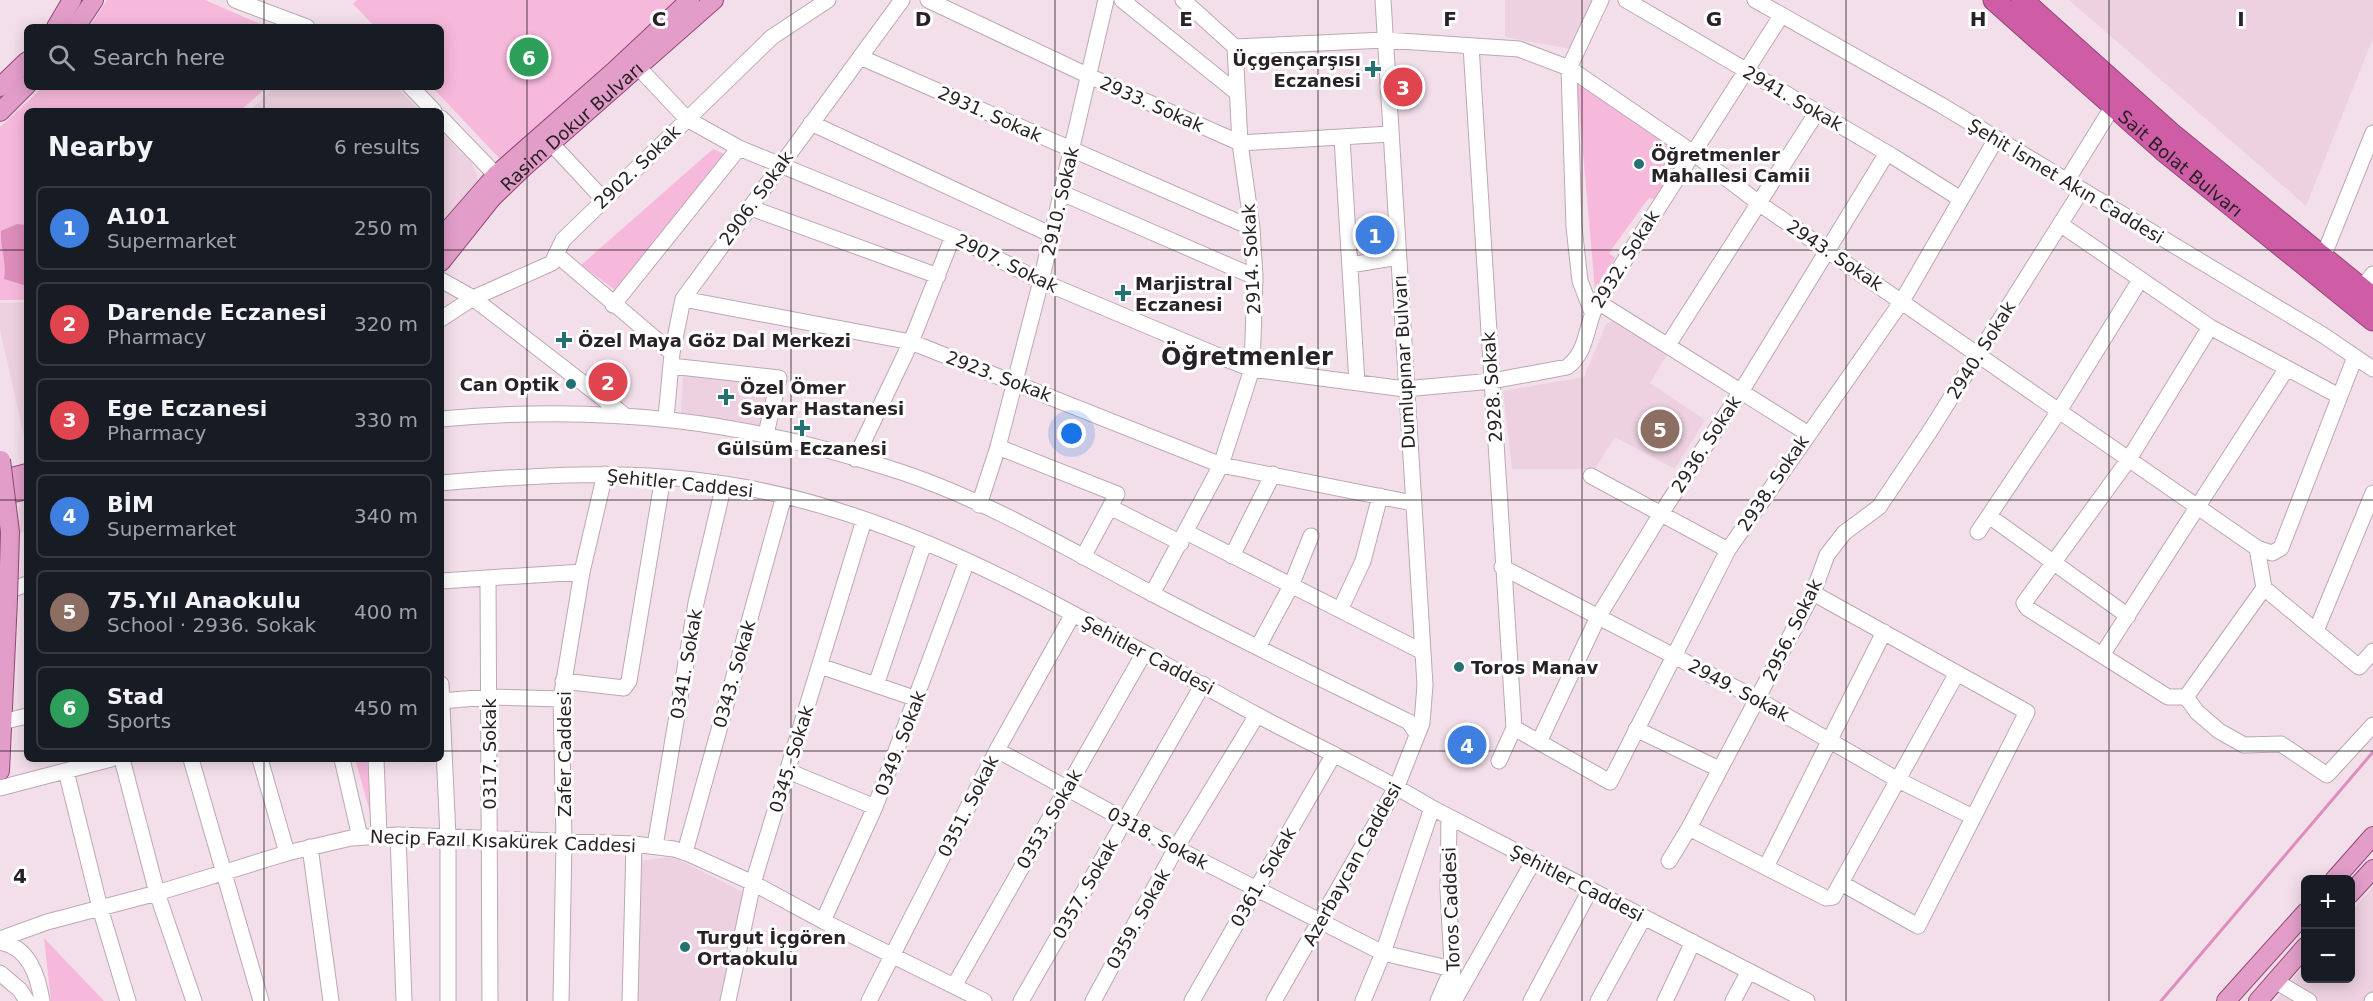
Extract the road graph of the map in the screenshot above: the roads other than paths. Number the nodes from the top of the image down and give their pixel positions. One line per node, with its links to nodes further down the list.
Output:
1 (72, 0): 18 (main road)
2 (94, 0): 19 (main road)
3 (235, 0): 20 (street)
4 (690, 0): 52 (main road)
5 (714, 0): 26 (main road, Rasim Dokur Bulvarı)
6 (828, 0): 38 (street, 2902. Sokak)
7 (902, 0): 24 (street, 2906. Sokak)
8 (928, 0): 29 (street, 2933. Sokak)
9 (1106, 0): 29 (street, 2910. Sokak)
10 (1122, 0): 33 (street)
11 (1183, 0): 23 (street)
12 (1383, 0): 21 (street, Dumlupınar Bulvarı)
13 (1601, 0): 27 (street)
14 (1626, 0): 28 (street, 2941. Sokak)
15 (1994, 0): 34 (highway, Sait Bolat Bulvarı)
16 (2022, 0): 68 (highway)
17 (1768, 6): 28 (street, 2932. Sokak); 44 (street, Şehit İsmet Akın Caddesi)
18 (58, 24)
19 (78, 24)
20 (299, 24)
21 (1385, 40): 22 (street, 2943. Sokak); 23 (street, 2943. Sokak); 42 (street, Dumlupınar Bulvarı)
22 (1471, 46): 27 (street, 2943. Sokak); 93 (street, 2928. Sokak)
23 (1235, 47): 33 (street, 2914. Sokak)
24 (860, 57): 40 (street, 2906. Sokak); 48 (street, 2931. Sokak)
25 (24, 64): 30 (main road)
26 (639, 68): 38 (street, 2907. Sokak); 45 (main road, Rasim Dokur Bulvarı)
27 (1569, 68): 49 (street, 2943. Sokak); 81 (street)
28 (1746, 71): 37 (street, 2941. Sokak); 49 (street, 2932. Sokak)
29 (1089, 76): 46 (street, 2933. Sokak); 48 (street, 2910. Sokak)
30 (0, 87)
31 (24, 88): 36 (main road)
32 (414, 90): 35 (street)
33 (1236, 92): 46 (street, 2914. Sokak)
34 (2113, 106): 53 (street); 83 (highway, Sait Bolat Bulvarı)
35 (431, 108)
36 (0, 112)
37 (1817, 112): 50 (street, 2941. Sokak); 58 (street)
38 (687, 119): 47 (street, 2907. Sokak); 57 (street, 2902. Sokak)
39 (444, 121): 52 (street)
40 (811, 123): 51 (street, 2906. Sokak); 63 (street)
41 (2373, 133): 68 (street)
42 (1390, 134): 43 (street, 2933. Sokak); 67 (street, Dumlupınar Bulvarı)
43 (1342, 138): 46 (street, 2933. Sokak); 70 (street)
44 (1996, 139): 53 (street, Şehit İsmet Akın Caddesi); 56 (street, 2938. Sokak)
45 (551, 143): 57 (street); 69 (main road, Rasim Dokur Bulvarı)
46 (1240, 143): 61 (street, 2914. Sokak)
47 (739, 148): 51 (street, 2907. Sokak); 80 (street)
48 (1071, 150): 55 (street, 2910. Sokak); 61 (street, 2931. Sokak)
49 (1692, 152): 58 (street, 2943. Sokak); 81 (street, 2932. Sokak)
50 (1887, 153): 56 (street, 2941. Sokak); 65 (street, 2936. Sokak)
51 (780, 164): 59 (street, 2906. Sokak); 64 (street, 2907. Sokak)
52 (496, 175): 62 (main road)
53 (2066, 182): 54 (street, Şehit İsmet Akın Caddesi)
54 (2080, 191): 60 (street, 2940. Sokak); 88 (street, Şehit İsmet Akın Caddesi)
55 (1062, 193): 63 (street, 2910. Sokak); 72 (street)
56 (1959, 198): 79 (street, 2938. Sokak)
57 (604, 200): 66 (street, 2902. Sokak)
58 (1760, 204): 65 (street, 2943. Sokak); 86 (street)
59 (751, 208): 71 (street); 78 (street, 2906. Sokak)
60 (2060, 224): 73 (street); 87 (street, 2940. Sokak)
61 (1252, 228): 72 (street, 2914. Sokak)
62 (444, 235)
63 (1052, 235): 74 (street, 2910. Sokak)
64 (953, 236): 71 (street); 74 (street, 2907. Sokak)
65 (1828, 251): 79 (street, 2943. Sokak); 97 (street, 2936. Sokak)
66 (556, 254): 77 (street, 2902. Sokak); 80 (street)
67 (1398, 257): 70 (street); 96 (street, Dumlupınar Bulvarı)
68 (2323, 257): 76 (highway)
69 (444, 258)
70 (1350, 265): 95 (street)
71 (938, 276): 85 (street)
72 (1255, 277): 91 (street, 2914. Sokak)
73 (2140, 280): 84 (street); 99 (street)
74 (1041, 281): 91 (street, 2907. Sokak); 94 (street, 2910. Sokak)
75 (444, 282): 77 (street)
76 (2369, 287)
77 (473, 298): 82 (street, 2902. Sokak); 100 (street)
78 (683, 299): 85 (street, 2923. Sokak); 89 (street, 2906. Sokak)
79 (1902, 301): 87 (street, 2943. Sokak); 103 (street, 2938. Sokak)
80 (613, 305): 89 (street)
81 (1595, 307): 86 (street); 93 (street, 2932. Sokak)
82 (444, 317)
83 (2373, 320)
84 (2210, 327): 90 (street); 108 (street)
85 (911, 342): 94 (street, 2923. Sokak); 107 (street)
86 (1668, 345): 97 (street)
87 (1979, 354): 99 (street, 2943. Sokak); 126 (street, 2940. Sokak)
88 (2355, 357): 92 (street, Şehit İsmet Akın Caddesi); 98 (street)
89 (671, 359): 101 (street, 2906. Sokak); 104 (street)
90 (2287, 368): 98 (street); 127 (street)
91 (1252, 369): 95 (street, 2907. Sokak); 109 (street, 2914. Sokak)
92 (2373, 369)
93 (1492, 381): 96 (street, 2932. Sokak); 141 (street, 2928. Sokak)
94 (1013, 382): 105 (street, 2910. Sokak); 109 (street, 2923. Sokak)
95 (1357, 383): 96 (street, 2907. Sokak)
96 (1405, 389): 123 (street, Dumlupınar Bulvarı)
97 (1742, 390): 103 (street); 128 (street, 2936. Sokak)
98 (2339, 396): 135 (street)
99 (2059, 411): 108 (street, 2943. Sokak); 129 (street)
100 (623, 414): 101 (street); 102 (street)
101 (666, 418): 104 (street)
102 (444, 419)
103 (1807, 433): 136 (street, 2938. Sokak)
104 (766, 434): 107 (street)
105 (998, 447): 124 (street, 2910. Sokak); 125 (street)
106 (1, 457): 150 (main road, bridge)
107 (855, 459): 124 (street)
108 (2128, 459): 127 (street, 2943. Sokak); 140 (street)
109 (1221, 465): 112 (street, 2923. Sokak); 133 (street, 2914. Sokak)
110 (24, 474): 115 (main road)
111 (605, 474): 114 (street, Şehitler Caddesi); 116 (street, Şehitler Caddesi); 142 (street, Zafer Caddesi)
112 (1272, 474): 122 (street, 2923. Sokak); 137 (street)
113 (1591, 476): 128 (street)
114 (663, 477): 117 (street, Şehitler Caddesi); 165 (street)
115 (0, 480)
116 (444, 483)
117 (724, 483): 121 (street, Şehitler Caddesi); 215 (street, 0341. Sokak)
118 (24, 491): 120 (main road)
119 (2373, 493): 155 (street)
120 (0, 496)
121 (784, 496): 130 (street, Şehitler Caddesi); 218 (street, 0343. Sokak)
122 (1380, 496): 123 (street, 2923. Sokak); 151 (street)
123 (1413, 503): 159 (street, Dumlupınar Bulvarı)
124 (980, 504): 138 (street)
125 (1110, 507): 133 (street); 138 (street)
126 (1879, 507): 148 (street, 2956. Sokak)
127 (2199, 508): 135 (street, 2943. Sokak); 154 (street)
128 (1662, 512): 136 (street); 153 (street, 2936. Sokak)
129 (1989, 516): 131 (street); 140 (street)
130 (864, 520): 134 (street, Şehitler Caddesi); 163 (street, 0345. Sokak)
131 (1978, 532)
132 (1311, 536): 146 (street)
133 (1184, 538): 137 (street); 149 (street, 2914. Sokak)
134 (924, 543): 139 (street, Şehitler Caddesi); 167 (street)
135 (2257, 548): 147 (street)
136 (1728, 550): 161 (street, 2938. Sokak)
137 (1232, 556): 146 (street)
138 (1083, 557): 149 (street)
139 (967, 561): 152 (street, Şehitler Caddesi); 171 (street, 0349. Sokak)
140 (2052, 561): 154 (street); 162 (street)
141 (1502, 567): 153 (street, 2949. Sokak); 179 (street, 2928. Sokak)
142 (582, 572): 143 (street); 165 (street, Zafer Caddesi)
143 (488, 579): 144 (street); 169 (street, 0317. Sokak)
144 (444, 581)
145 (24, 586): 150 (street)
146 (1291, 586): 151 (street); 157 (street)
147 (2264, 588): 155 (street); 168 (street)
148 (1812, 593): 156 (street); 172 (street, 2956. Sokak)
149 (1152, 594): 157 (street)
150 (4, 597): 176 (main road)
151 (1340, 610): 159 (street)
152 (1073, 614): 160 (street, Şehitler Caddesi); 183 (street, 0351. Sokak)
153 (1598, 616): 161 (street, 2949. Sokak); 182 (street, 2936. Sokak)
154 (2128, 616): 162 (street)
155 (2316, 631): 158 (street)
156 (1884, 632): 164 (street); 181 (street)
157 (1258, 647): 178 (street)
158 (2373, 651)
159 (1423, 652): 178 (street, Dumlupınar Bulvarı)
160 (1144, 653): 166 (street, Şehitler Caddesi); 200 (street, 0353. Sokak)
161 (1674, 655): 172 (street, 2949. Sokak); 180 (street, 2938. Sokak)
162 (2102, 655): 168 (street)
163 (820, 666): 167 (street); 196 (street, 0345. Sokak)
164 (1957, 673): 197 (street); 204 (street)
165 (564, 681): 170 (street, Zafer Caddesi)
166 (1203, 684): 174 (street, Şehitler Caddesi); 205 (street, 0357. Sokak)
167 (876, 685): 171 (street)
168 (2186, 697): 177 (street)
169 (489, 698): 170 (street); 173 (street); 212 (street, 0317. Sokak)
170 (561, 699): 213 (street, Zafer Caddesi)
171 (917, 699): 201 (street, 0349. Sokak)
172 (1757, 699): 181 (street, 2949. Sokak); 193 (street, 2956. Sokak)
173 (444, 701)
174 (1257, 715): 184 (street, Şehitler Caddesi); 217 (street, 0359. Sokak)
175 (24, 717): 176 (street)
176 (2, 722): 194 (main road)
177 (2373, 725)
178 (1419, 728): 198 (street, Azerbaycan Caddesi)
179 (1514, 728): 182 (street); 186 (street, 2928. Sokak)
180 (1636, 729): 182 (street, 2938. Sokak); 193 (street)
181 (1829, 740): 197 (street, 2949. Sokak); 222 (street)
182 (1539, 742)
183 (997, 750): 200 (street, 0318. Sokak); 241 (street, 0351. Sokak)
184 (1334, 754): 198 (street, Şehitler Caddesi); 228 (street, 0361. Sokak)
185 (444, 759): 211 (street)
186 (1499, 761)
187 (100, 762): 195 (street)
188 (123, 762): 231 (street)
189 (192, 762): 224 (street)
190 (261, 762): 219 (street)
191 (343, 762): 210 (street)
192 (376, 762): 207 (street)
193 (1719, 769): 206 (street, 2956. Sokak)
194 (0, 771)
195 (66, 771): 199 (street); 232 (street)
196 (788, 771): 201 (street); 226 (street, 0345. Sokak)
197 (1898, 780): 204 (street, 2949. Sokak); 227 (street)
198 (1396, 786): 202 (street, Şehitler Caddesi); 236 (street, Azerbaycan Caddesi)
199 (0, 788)
200 (1067, 788): 205 (street, 0318. Sokak); 246 (street, 0353. Sokak)
201 (875, 807): 235 (street, 0349. Sokak)
202 (1432, 808): 203 (street, Şehitler Caddesi); 240 (street)
203 (1449, 817): 220 (street, Şehitler Caddesi); 242 (street, Toros Caddesi)
204 (1973, 817): 227 (street)
205 (1125, 819): 217 (street, 0318. Sokak); 261 (street, 0357. Sokak)
206 (1689, 828): 221 (street, 2956. Sokak); 222 (street)
207 (379, 835): 208 (street, Necip Fazıl Kısakürek Caddesi); 210 (street, Necip Fazıl Kısakürek Caddesi)
208 (398, 835): 211 (street, Necip Fazıl Kısakürek Caddesi); 254 (street)
209 (2373, 836): 225 (main road)
210 (360, 837): 216 (street, Necip Fazıl Kısakürek Caddesi)
211 (448, 837): 212 (street, Necip Fazıl Kısakürek Caddesi); 255 (street)
212 (490, 837): 213 (street, Necip Fazıl Kısakürek Caddesi); 256 (street, 0317. Sokak)
213 (564, 841): 214 (street, Necip Fazıl Kısakürek Caddesi); 257 (street, Zafer Caddesi)
214 (634, 843): 215 (street, Necip Fazıl Kısakürek Caddesi); 258 (street)
215 (655, 846): 218 (street, Necip Fazıl Kısakürek Caddesi)
216 (310, 847): 219 (street, Necip Fazıl Kısakürek Caddesi); 253 (street)
217 (1176, 848): 228 (street, 0318. Sokak); 262 (street, 0359. Sokak)
218 (685, 852): 226 (street, Necip Fazıl Kısakürek Caddesi)
219 (287, 853): 224 (street, Necip Fazıl Kısakürek Caddesi)
220 (1534, 860): 230 (street, Şehitler Caddesi); 267 (street)
221 (1669, 861)
222 (1766, 867): 227 (street)
223 (2373, 868): 229 (main road)
224 (223, 872): 231 (street, Necip Fazıl Kısakürek Caddesi); 248 (street)
225 (2338, 875)
226 (753, 883): 235 (street, Necip Fazıl Kısakürek Caddesi); 259 (street, 0345. Sokak)
227 (1841, 883)
228 (1256, 888): 236 (street, 0318. Sokak); 263 (street, 0361. Sokak)
229 (2355, 888)
230 (1590, 890): 233 (street, Şehitler Caddesi); 268 (street)
231 (157, 893): 232 (street, Necip Fazıl Kısakürek Caddesi); 252 (street)
232 (100, 908): 237 (street, Necip Fazıl Kısakürek Caddesi); 251 (street)
233 (1644, 917): 238 (street, Şehitler Caddesi); 269 (street)
234 (2301, 918): 273 (main road)
235 (823, 921): 241 (street, Necip Fazıl Kısakürek Caddesi)
236 (1322, 921): 240 (street, 0318. Sokak); 264 (street, Azerbaycan Caddesi)
237 (0, 940): 250 (street)
238 (1693, 942): 243 (street, Şehitler Caddesi); 270 (street)
239 (2301, 952): 245 (main road)
240 (1383, 953): 242 (street, 0318. Sokak); 265 (street)
241 (892, 955): 246 (street, Necip Fazıl Kısakürek Caddesi); 260 (street, 0351. Sokak)
242 (1452, 969): 266 (street); 267 (street, Toros Caddesi)
243 (1749, 971): 271 (street); 272 (street, Şehitler Caddesi)
244 (0, 974): 249 (street)
245 (2275, 981): 274 (main road); 275 (street)
246 (954, 986): 247 (street, Necip Fazıl Kısakürek Caddesi)
247 (974, 999)
248 (257, 1000)
249 (27, 1001)
250 (42, 1001)
251 (128, 1001)
252 (194, 1001)
253 (331, 1001)
254 (404, 1001)
255 (448, 1001)
256 (490, 1001)
257 (561, 1001)
258 (630, 1001)
259 (728, 1001)
260 (869, 1001)
261 (1021, 1001)
262 (1093, 1001)
263 (1192, 1001)
264 (1274, 1001)
265 (1363, 1001)
266 (1438, 1001)
267 (1454, 1001)
268 (1531, 1001)
269 (1598, 1001)
270 (1665, 1001)
271 (1733, 1001)
272 (1807, 1001)
273 (2226, 1001)
274 (2258, 1001)
275 (2309, 1001)

